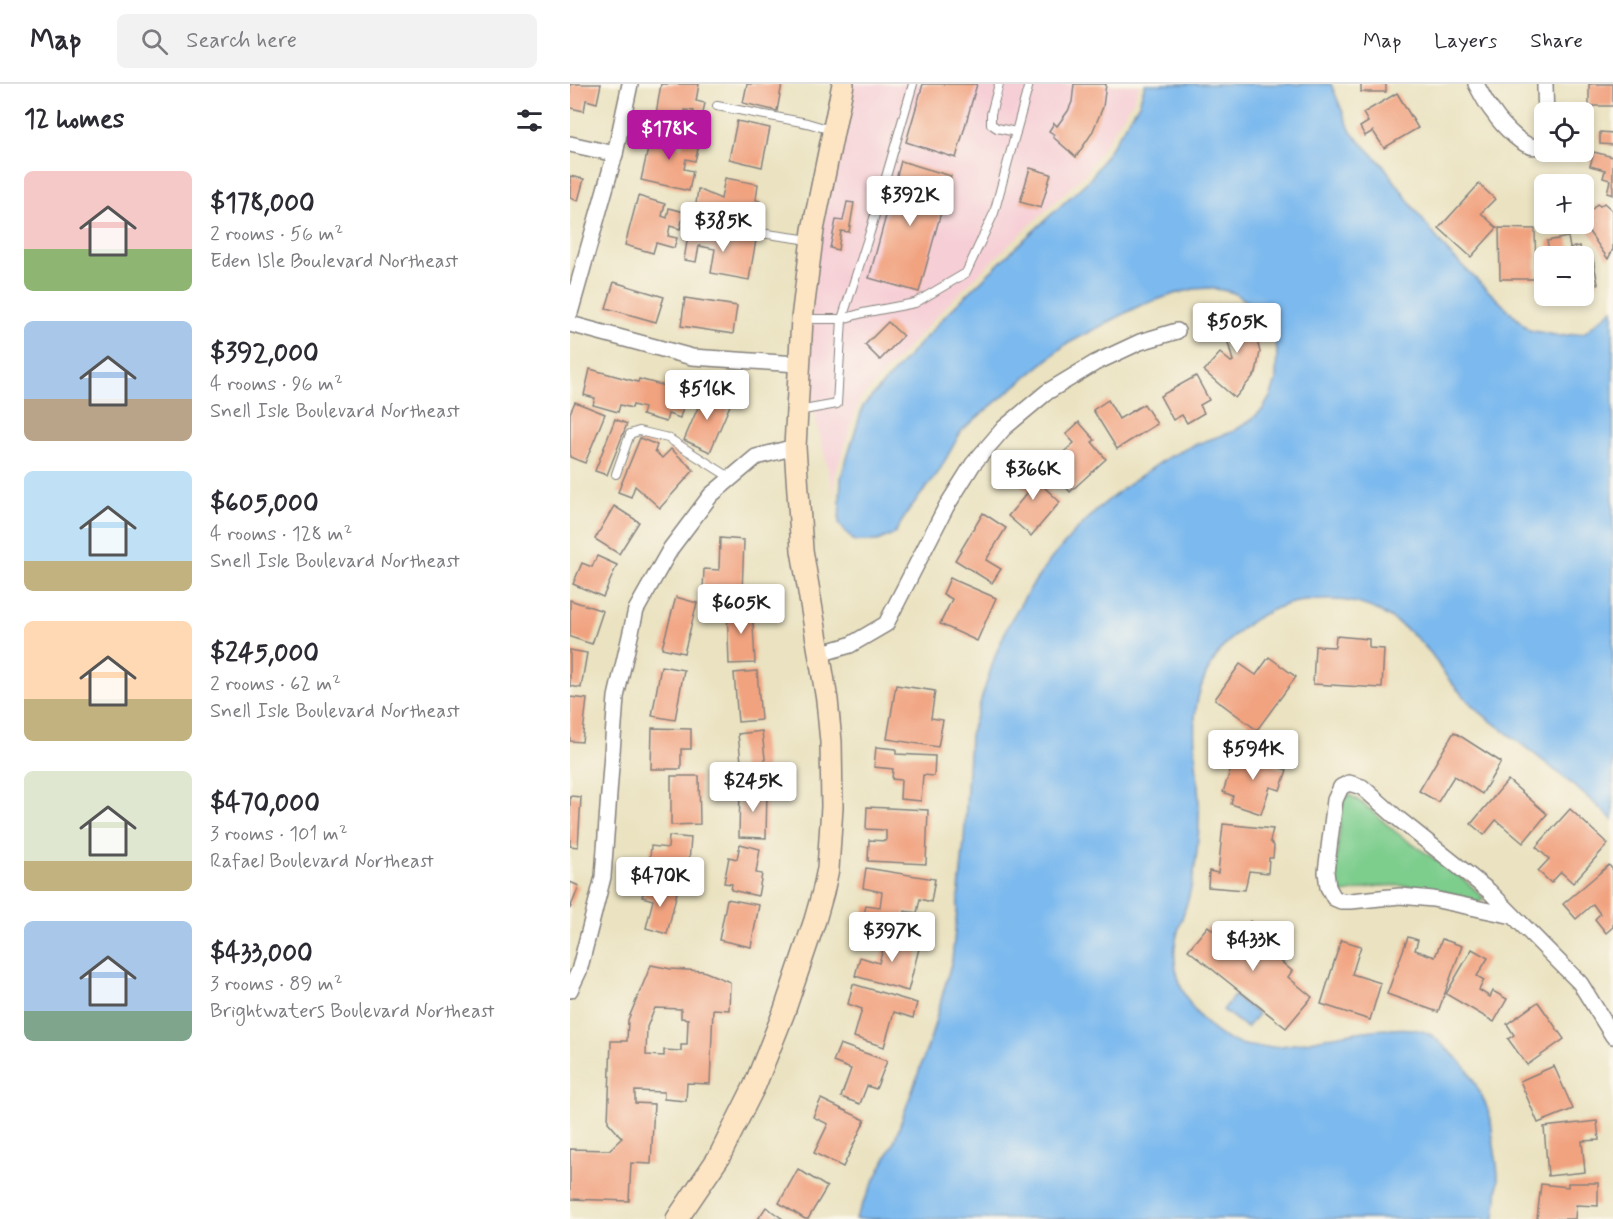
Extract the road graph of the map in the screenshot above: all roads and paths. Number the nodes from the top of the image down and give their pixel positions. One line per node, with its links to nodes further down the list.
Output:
1 (630, 84): 12 (street)
2 (843, 84): 9 (street)
3 (913, 84): 17 (lane)
4 (999, 84): 10 (lane)
5 (1029, 84): 10 (lane)
6 (1476, 84): 7 (street)
7 (1545, 84)
8 (717, 106): 9 (lane)
9 (833, 131): 14 (street)
10 (1016, 132): 17 (lane)
11 (570, 144): 12 (street)
12 (615, 154): 15 (street)
13 (696, 224): 14 (lane)
14 (811, 240): 16 (street)
15 (570, 313)
16 (802, 319): 17 (lane); 20 (street)
17 (842, 319): 21 (lane)
18 (570, 324): 20 (street)
19 (1177, 331): 25 (street)
20 (798, 364): 21 (street)
21 (796, 412): 22 (street)
22 (795, 447): 24 (street); 25 (street)
23 (616, 474): 24 (lane)
24 (731, 478): 27 (street)
25 (819, 654): 30 (street)
26 (1513, 916): 26 (street); 29 (street)
27 (574, 969): 28 (street)
28 (570, 990)
29 (1613, 1036)
30 (677, 1219)

